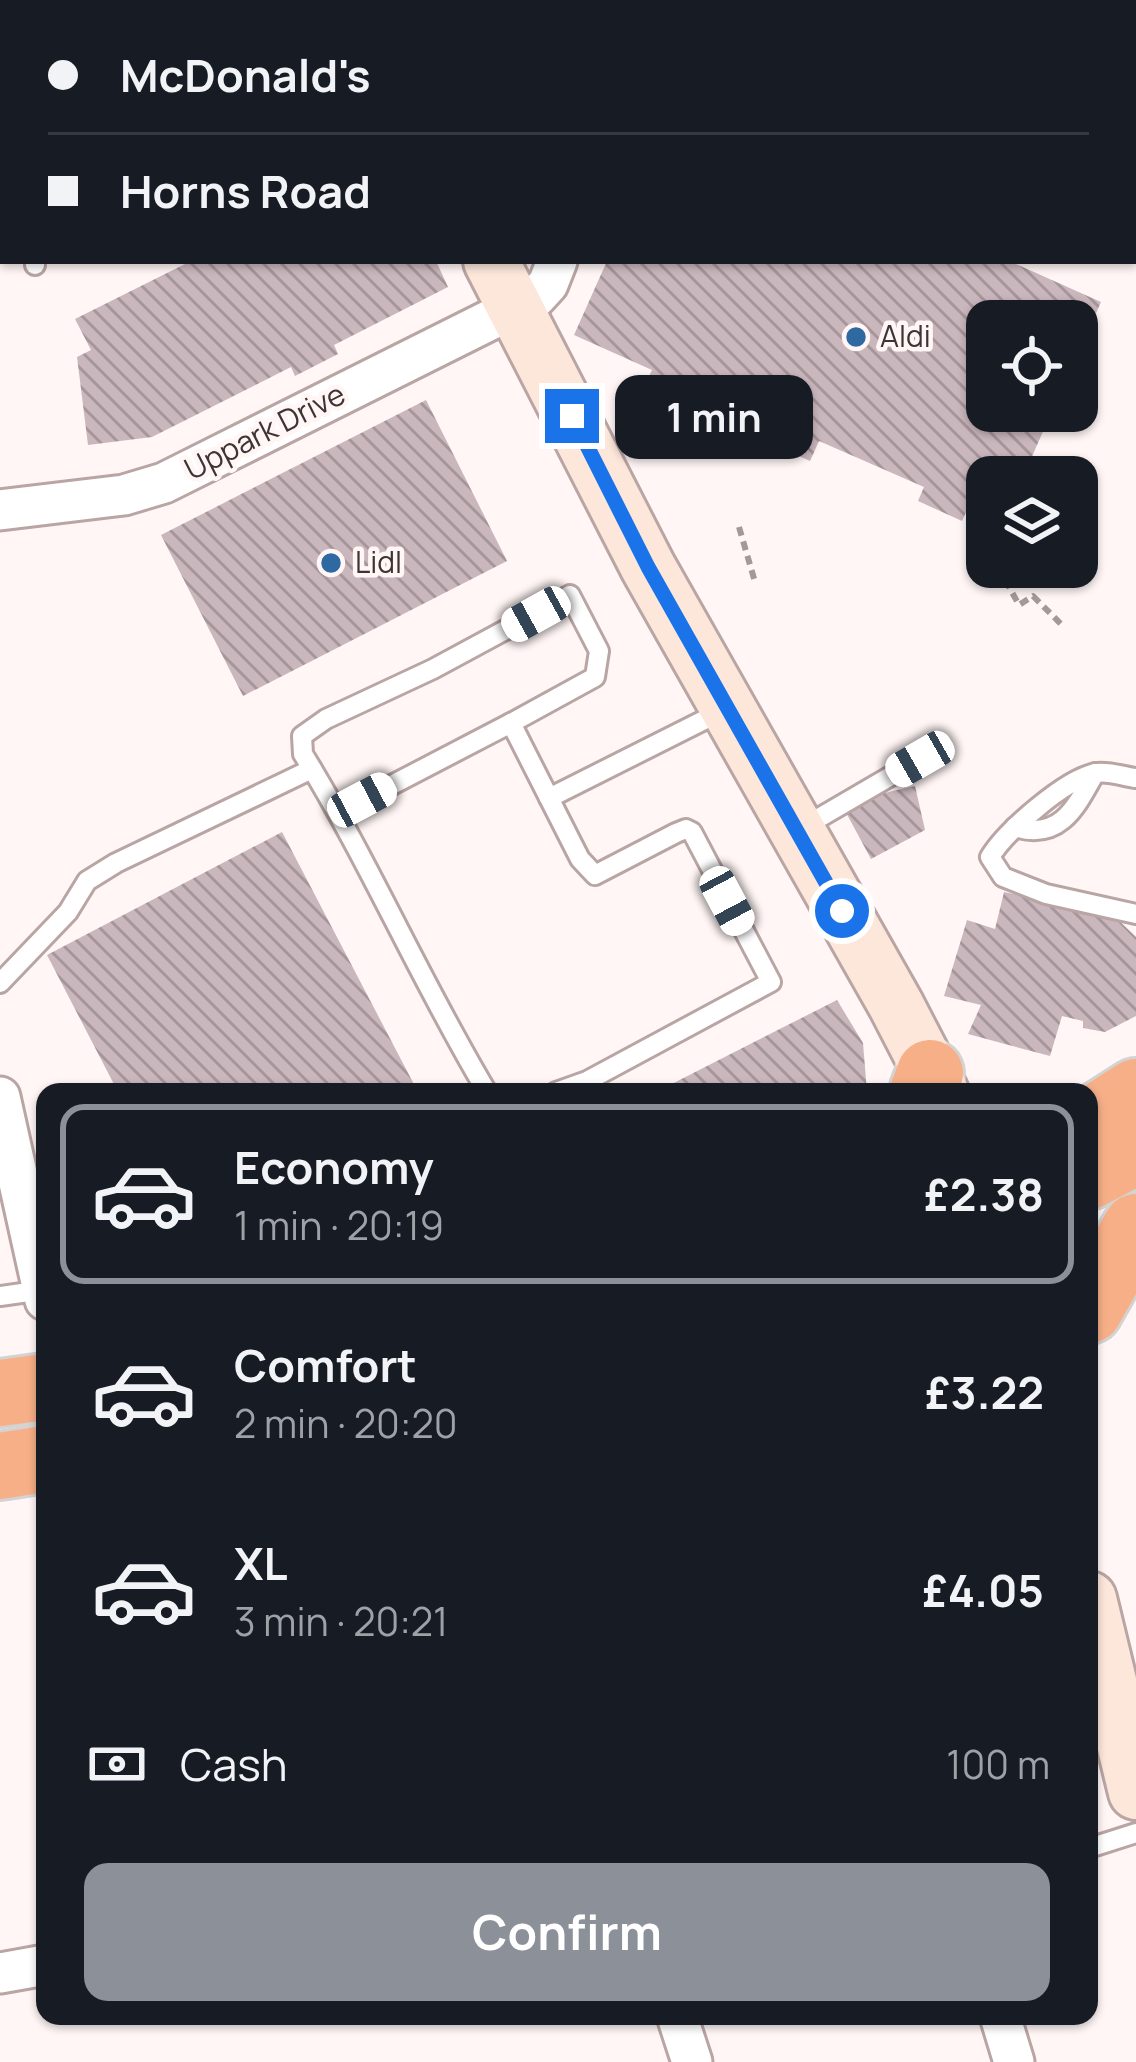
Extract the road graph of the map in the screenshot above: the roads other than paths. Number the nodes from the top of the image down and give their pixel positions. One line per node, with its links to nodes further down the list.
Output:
1 (556, 264): 2 (street, Uppark Drive)
2 (503, 284): 3 (street, Uppark Drive); 4 (street)
3 (0, 510)
4 (726, 709): 9 (lane); 11 (street)
5 (511, 723): 7 (lane); 9 (lane); 10 (lane)
6 (920, 759): 11 (lane)
7 (312, 769): 10 (lane); 13 (lane)
8 (1135, 778): 12 (lane)
9 (549, 798): 15 (lane)
10 (338, 813): 14 (lane)
11 (796, 831): 16 (street)
12 (1136, 914)
13 (0, 982)
14 (481, 1083)
15 (581, 1083)
16 (930, 1083)
17 (1136, 1092): 19 (highway)
18 (0, 1097): 25 (street)
19 (1098, 1116)
20 (1136, 1150): 21 (highway)
21 (1098, 1171)
22 (1136, 1205): 23 (highway)
23 (1098, 1220)
24 (1136, 1227): 26 (highway)
25 (36, 1259)
26 (1098, 1291)
27 (36, 1295): 28 (lane)
28 (0, 1296)
29 (36, 1388): 30 (highway)
30 (0, 1394)
31 (36, 1461): 32 (highway)
32 (0, 1466)
33 (1098, 1636): 34 (street)
34 (1136, 1792)
35 (1136, 1833): 36 (lane)
36 (1098, 1845)
37 (36, 1967): 38 (street)
38 (0, 1973)
39 (680, 2025): 41 (street)
40 (1003, 2025): 42 (street)
41 (692, 2062)
42 (1014, 2062)

